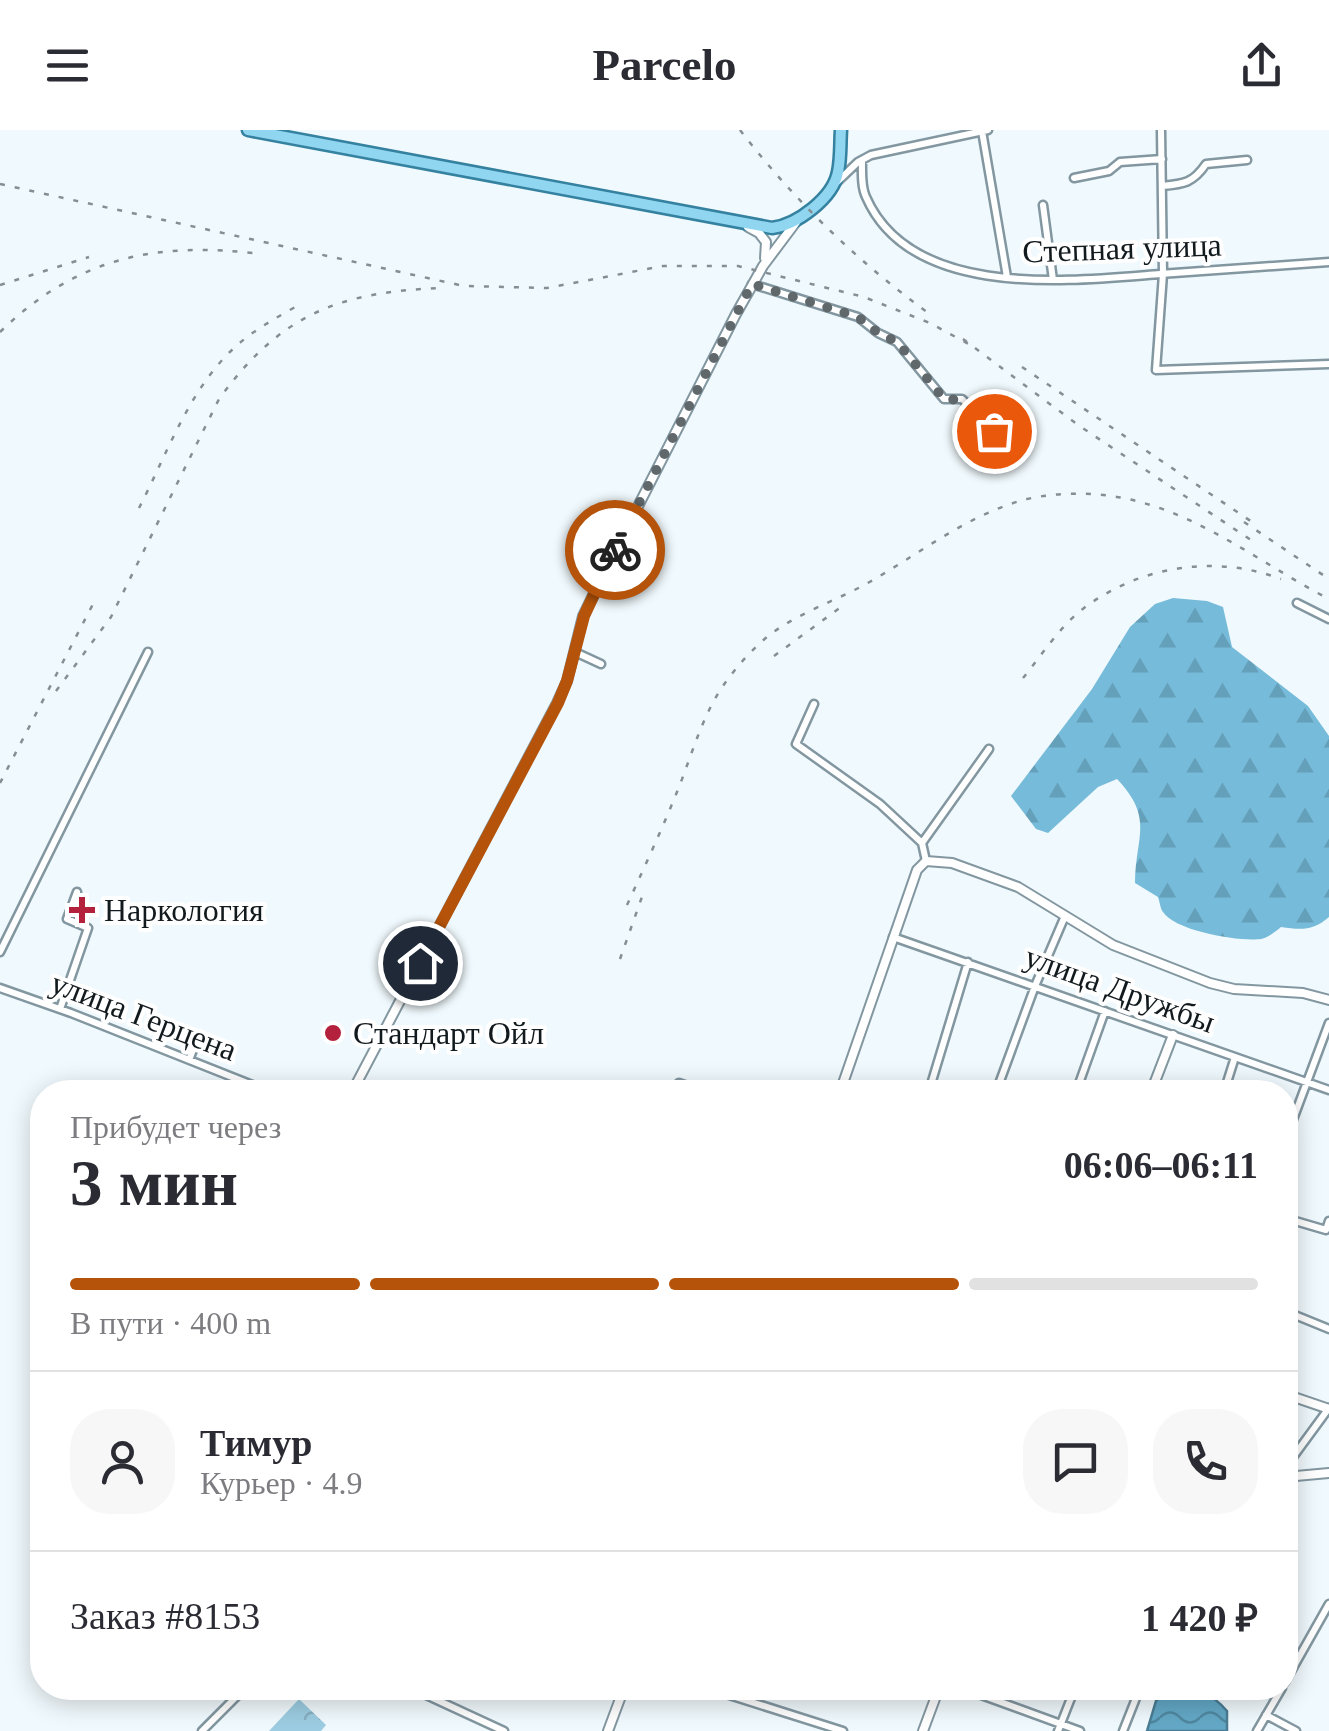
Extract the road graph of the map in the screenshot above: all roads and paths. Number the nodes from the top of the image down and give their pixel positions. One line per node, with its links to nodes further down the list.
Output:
1 (248, 130): 13 (main road)
2 (841, 130): 10 (main road)
3 (984, 130): 6 (street); 17 (street)
4 (1162, 130): 5 (street)
5 (1162, 159): 8 (street); 9 (street)
6 (862, 160): 10 (street); 17 (street, Степная улица)
7 (1247, 160): 9 (street)
8 (1074, 178)
9 (1162, 186): 16 (street)
10 (833, 187): 12 (main road)
11 (1043, 205): 18 (street)
12 (797, 221): 13 (main road); 15 (street)
13 (739, 224): 15 (street)
14 (1329, 262): 16 (street, Степная улица)
15 (763, 266): 19 (street)
16 (1162, 274): 18 (street, Степная улица); 20 (street)
17 (1007, 277): 18 (street, Степная улица)
18 (1052, 280)
19 (752, 284): 21 (street); 25 (street)
20 (1329, 364)
21 (1010, 462)
22 (1296, 603): 23 (street)
23 (1329, 619)
24 (148, 652): 34 (street)
25 (574, 652): 26 (street); 47 (street)
26 (601, 664)
27 (814, 704): 29 (street)
28 (988, 749): 29 (street)
29 (922, 843): 30 (street)
30 (926, 861): 32 (street); 33 (street)
31 (77, 892): 39 (street)
32 (1065, 916): 36 (street); 38 (street)
33 (894, 937): 35 (street, улица Дружбы); 48 (street)
34 (0, 952)
35 (968, 962): 36 (street, улица Дружбы); 49 (street)
36 (1035, 986): 40 (street, улица Дружбы); 50 (street)
37 (0, 988): 39 (street, улица Герцена)
38 (1329, 1000)
39 (60, 1009): 45 (street, улица Герцена)
40 (1105, 1011): 42 (street, улица Дружбы); 51 (street)
41 (1329, 1023): 54 (street)
42 (1173, 1035): 44 (street, улица Дружбы); 52 (street)
43 (198, 1040): 45 (street)
44 (1235, 1057): 53 (street); 54 (street, улица Дружбы)
45 (189, 1060): 46 (street, улица Герцена)
46 (240, 1080)
47 (358, 1080)
48 (844, 1080)
49 (932, 1080)
50 (1000, 1080)
51 (1080, 1080)
52 (1156, 1080)
53 (1228, 1080)
54 (1307, 1082): 55 (street, улица Дружбы); 56 (street)
55 (1329, 1090)
56 (1298, 1106)
57 (1329, 1221): 58 (street)
58 (1298, 1222)
59 (1298, 1316): 60 (street)
60 (1329, 1329)
61 (1298, 1398): 62 (street)
62 (1329, 1409): 63 (street)
63 (1298, 1451)
64 (1329, 1473): 65 (street)
65 (1298, 1476)
66 (1329, 1604): 67 (street)
67 (1298, 1660)
68 (233, 1700): 79 (street)
69 (437, 1700): 80 (street)
70 (620, 1700): 81 (street)
71 (744, 1700): 82 (street)
72 (935, 1700): 83 (street)
73 (992, 1700): 78 (street)
74 (1070, 1700): 78 (street)
75 (1135, 1700): 85 (street)
76 (1275, 1700): 77 (street)
77 (1266, 1715): 86 (street); 87 (street)
78 (1060, 1727): 84 (street)
79 (202, 1731)
80 (504, 1731)
81 (608, 1731)
82 (842, 1731)
83 (923, 1731)
84 (1080, 1731)
85 (1123, 1731)
86 (1257, 1731)
87 (1296, 1731)

